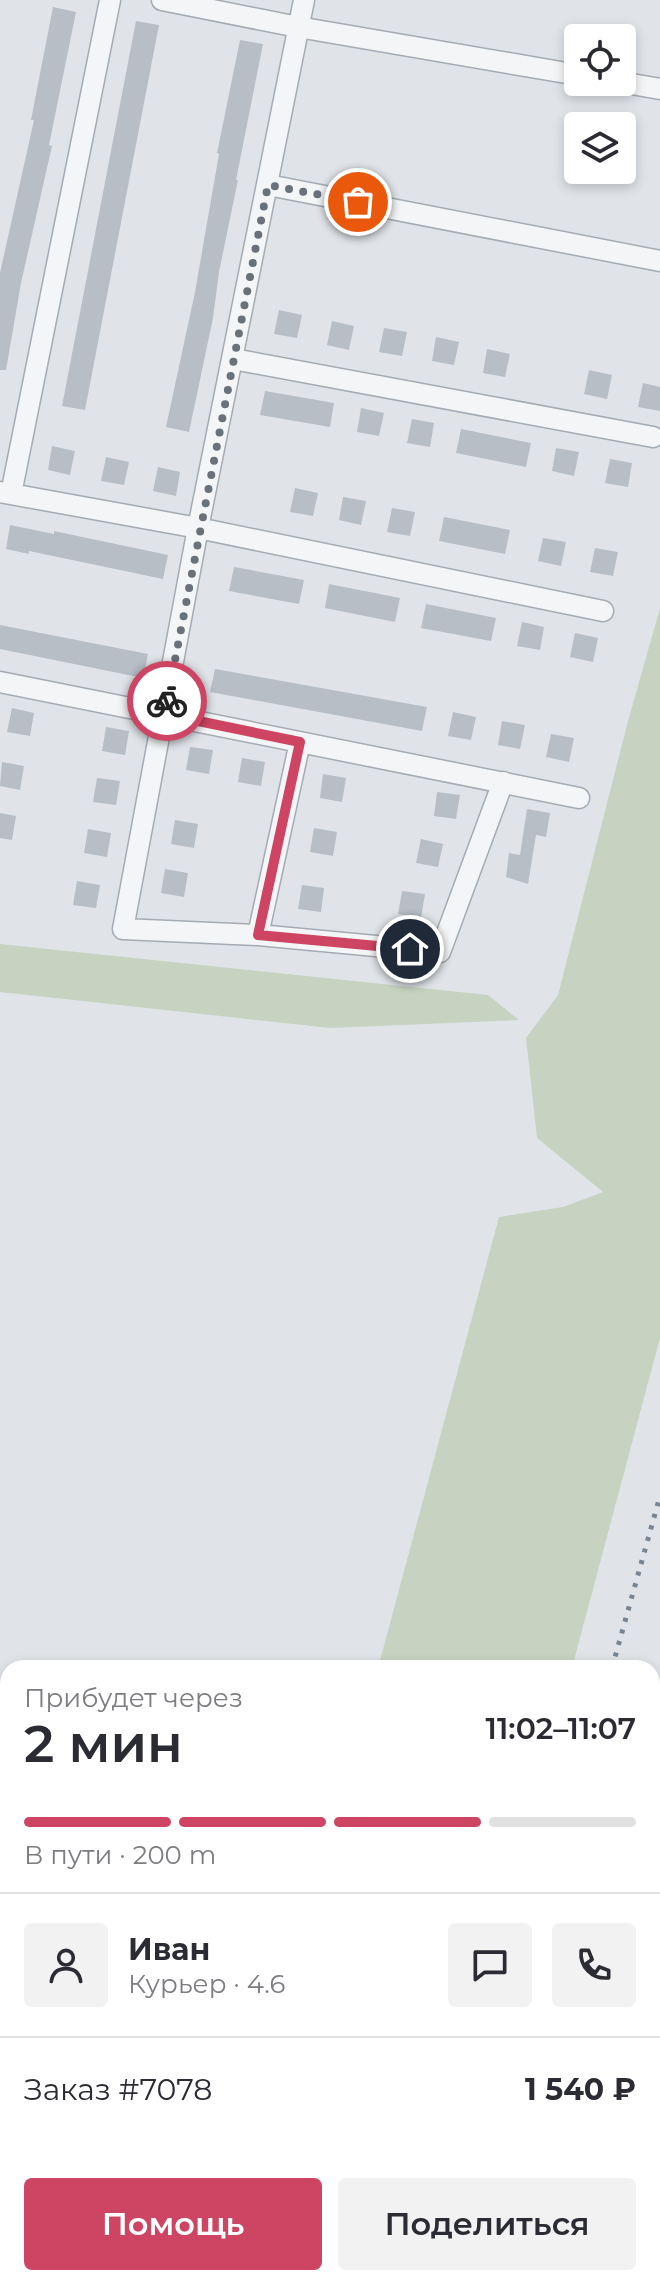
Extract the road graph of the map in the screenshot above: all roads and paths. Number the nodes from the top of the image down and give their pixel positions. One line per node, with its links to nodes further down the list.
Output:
1 (110, 0): 12 (street)
2 (162, 0): 4 (street)
3 (304, 0): 4 (street)
4 (298, 27): 5 (street); 8 (street)
5 (564, 73)
6 (636, 85): 7 (street)
7 (660, 89)
8 (268, 185): 9 (street); 10 (street)
9 (660, 261)
10 (233, 359): 11 (street); 13 (street)
11 (653, 437)
12 (6, 493): 13 (street)
13 (198, 528): 14 (street); 16 (street)
14 (603, 611)
15 (0, 682): 16 (street)
16 (164, 714): 17 (street); 20 (street)
17 (300, 742): 18 (street); 20 (street)
18 (503, 782): 19 (street); 20 (street)
19 (579, 798)
20 (258, 935)

